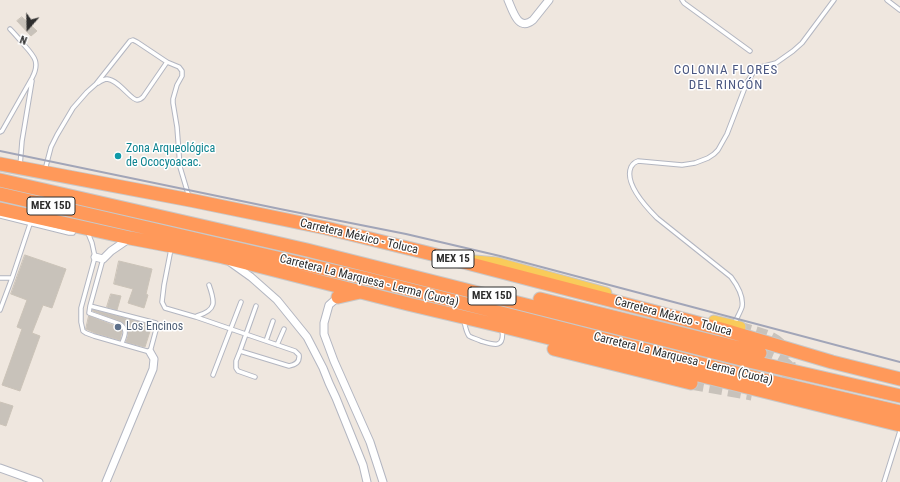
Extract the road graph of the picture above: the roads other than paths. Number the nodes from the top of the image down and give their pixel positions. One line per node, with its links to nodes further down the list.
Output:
1 (508, 0): 2 (street)
2 (550, 0)
3 (682, 0): 8 (lane)
4 (834, 0): 45 (lane)
5 (887, 0): 6 (lane)
6 (900, 10)
7 (10, 29): 10 (lane)
8 (750, 51)
9 (167, 62): 11 (lane); 11 (lane); 18 (lane)
10 (32, 78): 12 (lane); 14 (lane)
11 (96, 84): 15 (lane)
12 (0, 132)
13 (0, 164): 14 (highway, Carretera México - Toluca / MEX 15)
14 (20, 168): 15 (highway, Carretera México - Toluca / MEX 15)
15 (44, 173): 18 (highway, Carretera México - Toluca / MEX 15)
16 (0, 180): 25 (highway, Carretera La Marquesa - Lerma (Cuota) / MEX 15D)
17 (0, 194): 60 (highway, Carretera La Marquesa - Lerma (Cuota) / MEX 15D)
18 (190, 200): 28 (highway, Carretera México - Toluca / MEX 15)
19 (0, 209): 22 (highway)
20 (0, 216): 21 (lane)
21 (30, 224): 22 (lane); 31 (lane)
22 (82, 227): 23 (highway); 26 (lane)
23 (130, 238): 24 (highway); 29 (street)
24 (172, 246): 27 (highway); 40 (lane)
25 (307, 250): 54 (highway); 59 (highway, Carretera La Marquesa - Lerma (Cuota) / MEX 15D)
26 (94, 257): 29 (street); 50 (lane)
27 (223, 257): 33 (highway); 67 (street)
28 (448, 258): 45 (main road); 57 (highway, Carretera México - Toluca / MEX 15)
29 (103, 259): 36 (lane)
30 (0, 278): 31 (lane)
31 (12, 278): 38 (lane)
32 (209, 285): 40 (lane)
33 (360, 291): 34 (highway); 41 (highway)
34 (338, 297): 68 (street)
35 (241, 302): 46 (lane)
36 (90, 306): 39 (lane); 42 (lane)
37 (256, 306): 48 (lane)
38 (0, 310)
39 (110, 311): 42 (lane); 53 (lane)
40 (196, 317): 46 (lane)
41 (463, 318): 44 (highway); 44 (lane)
42 (108, 320): 50 (lane)
43 (273, 321): 49 (lane)
44 (502, 326): 58 (highway); 61 (highway)
45 (737, 327)
46 (231, 329): 48 (lane); 55 (lane)
47 (284, 329): 51 (lane)
48 (246, 334): 49 (lane); 52 (lane)
49 (266, 341): 51 (lane)
50 (122, 343): 53 (lane)
51 (277, 345): 52 (lane)
52 (240, 351): 56 (lane)
53 (150, 352): 66 (street)
54 (760, 353)
55 (213, 375)
56 (255, 377)
57 (900, 379)
58 (691, 383)
59 (900, 396)
60 (900, 412)
61 (900, 425)
62 (900, 431): 69 (lane)
63 (0, 468): 64 (street)
64 (30, 480): 65 (street)
65 (39, 482)
66 (106, 482)
67 (367, 482)
68 (383, 482)
69 (884, 482)

